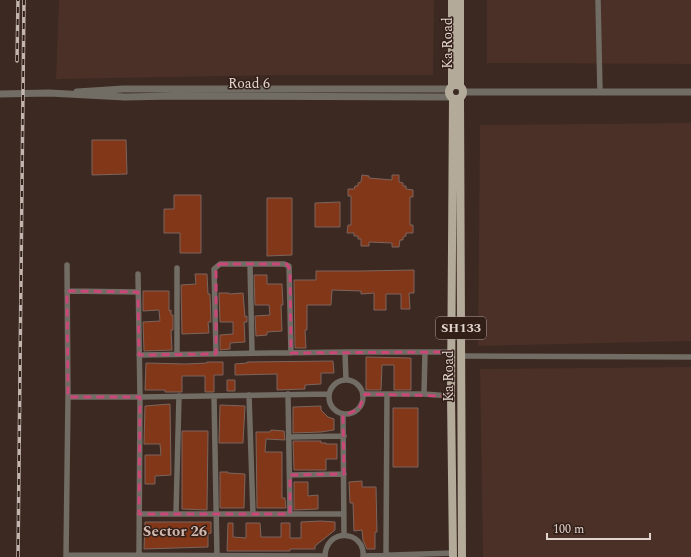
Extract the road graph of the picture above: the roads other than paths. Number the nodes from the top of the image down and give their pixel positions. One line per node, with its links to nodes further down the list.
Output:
1 (452, 0): 4 (main road, Ka Road / SH133)
2 (460, 0): 4 (main road, Ka Road / SH133)
3 (598, 0): 5 (street)
4 (455, 92): 5 (street, Road 6); 7 (street, Road 6); 17 (main road, Ka Road / SH133); 22 (main road, Ka Road / SH133)
5 (600, 92): 6 (street, Road 6)
6 (691, 92)
7 (0, 94)
8 (250, 264): 14 (street); 18 (street); 20 (street)
9 (67, 265): 12 (street)
10 (177, 268): 19 (street)
11 (138, 274): 13 (street)
12 (67, 291): 13 (street); 34 (street)
13 (138, 292): 21 (street)
14 (291, 352): 15 (street); 18 (street)
15 (346, 352): 16 (street); 24 (street)
16 (424, 352): 17 (street); 29 (street)
17 (452, 352): 33 (main road, Ka Road / SH133)
18 (252, 353): 20 (street)
19 (177, 354): 20 (street); 21 (street)
20 (216, 354)
21 (139, 355): 35 (street)
22 (461, 356): 23 (street); 62 (main road, Ka Road / SH133)
23 (691, 357)
24 (346, 380): 26 (street); 27 (street)
25 (288, 394): 26 (street); 30 (street); 38 (street)
26 (329, 394): 36 (street)
27 (363, 394): 28 (street); 36 (street)
28 (387, 394): 29 (street); 48 (street)
29 (424, 394): 33 (street)
30 (249, 395): 32 (street); 44 (street)
31 (179, 396): 32 (street); 35 (street); 42 (street)
32 (214, 396): 43 (street)
33 (451, 396): 49 (main road, Ka Road / SH133)
34 (68, 397): 35 (street); 50 (street)
35 (140, 397): 41 (street)
36 (343, 414): 37 (street)
37 (344, 436): 38 (street); 39 (street)
38 (289, 437): 40 (street)
39 (344, 474): 40 (street); 46 (street)
40 (290, 475): 45 (street)
41 (139, 514): 42 (street); 51 (street)
42 (176, 514): 43 (street)
43 (216, 514): 44 (street); 52 (street)
44 (253, 514): 45 (street)
45 (290, 514): 46 (street)
46 (344, 514): 47 (street)
47 (344, 535): 56 (street); 57 (street)
48 (386, 555): 57 (street); 58 (street)
49 (453, 555): 58 (street)
50 (66, 556): 51 (street)
51 (139, 556): 59 (street)
52 (217, 556): 60 (street); 61 (street)
53 (260, 556): 54 (street); 61 (street)
54 (289, 556): 55 (street)
55 (315, 556): 56 (street)
56 (325, 556)
57 (363, 556)
58 (401, 556)
59 (180, 557): 60 (street)
60 (207, 557)
61 (234, 557)
62 (462, 557)

